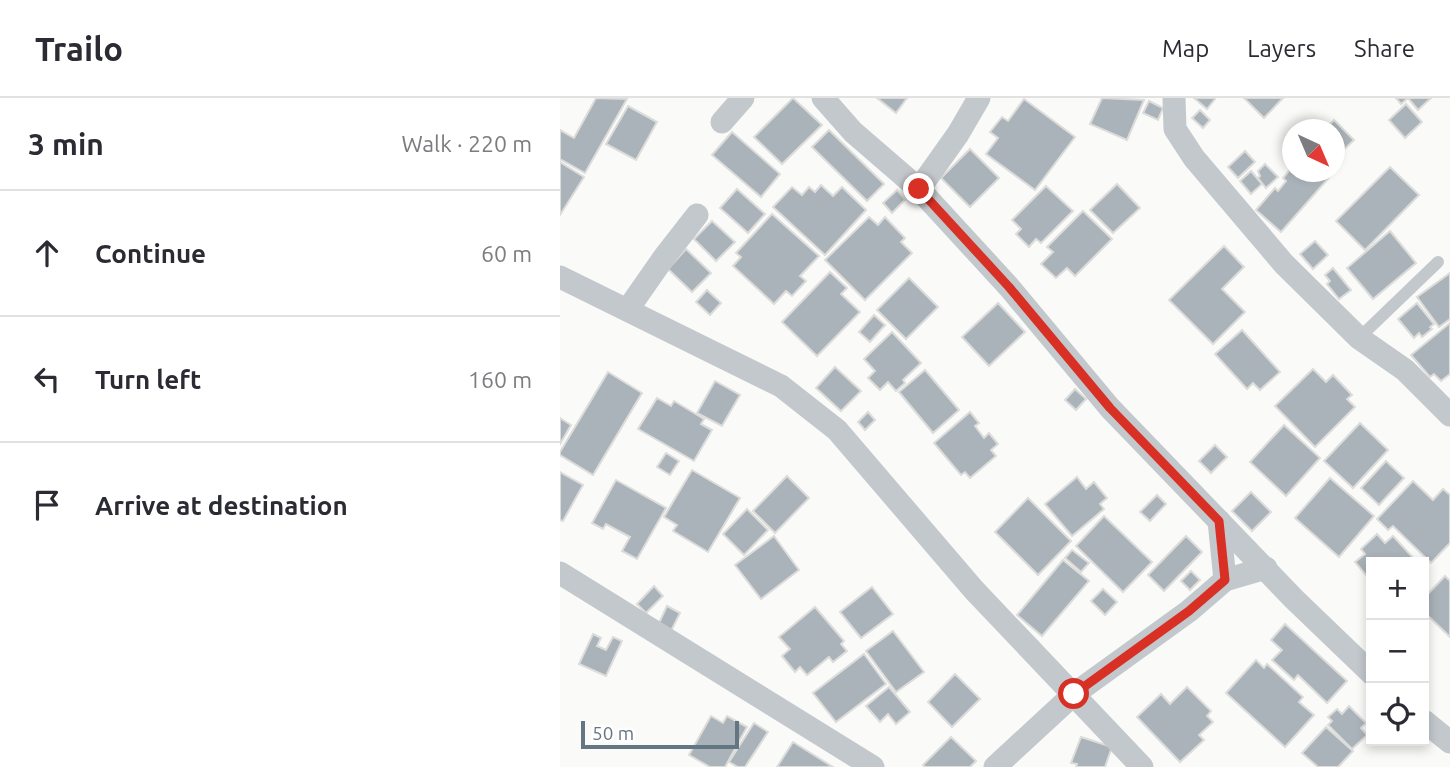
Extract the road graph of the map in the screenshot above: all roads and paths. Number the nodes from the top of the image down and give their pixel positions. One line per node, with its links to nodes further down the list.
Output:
1 (743, 98): 5 (street)
2 (823, 98): 6 (street)
3 (979, 98): 6 (street)
4 (1174, 98): 11 (street)
5 (722, 122)
6 (919, 189): 13 (street)
7 (697, 215): 10 (street)
8 (1438, 262): 11 (lane)
9 (560, 277): 10 (street)
10 (628, 309): 18 (street)
11 (1359, 338): 12 (street)
12 (1450, 415)
13 (1219, 521): 14 (street); 16 (street)
14 (1266, 568): 16 (street); 17 (street)
15 (560, 573): 21 (street)
16 (1225, 580): 18 (street)
17 (1366, 668)
18 (1074, 694): 22 (street); 23 (street)
19 (1429, 725): 20 (street)
20 (1450, 742)
21 (873, 767)
22 (995, 767)
23 (1142, 767)

